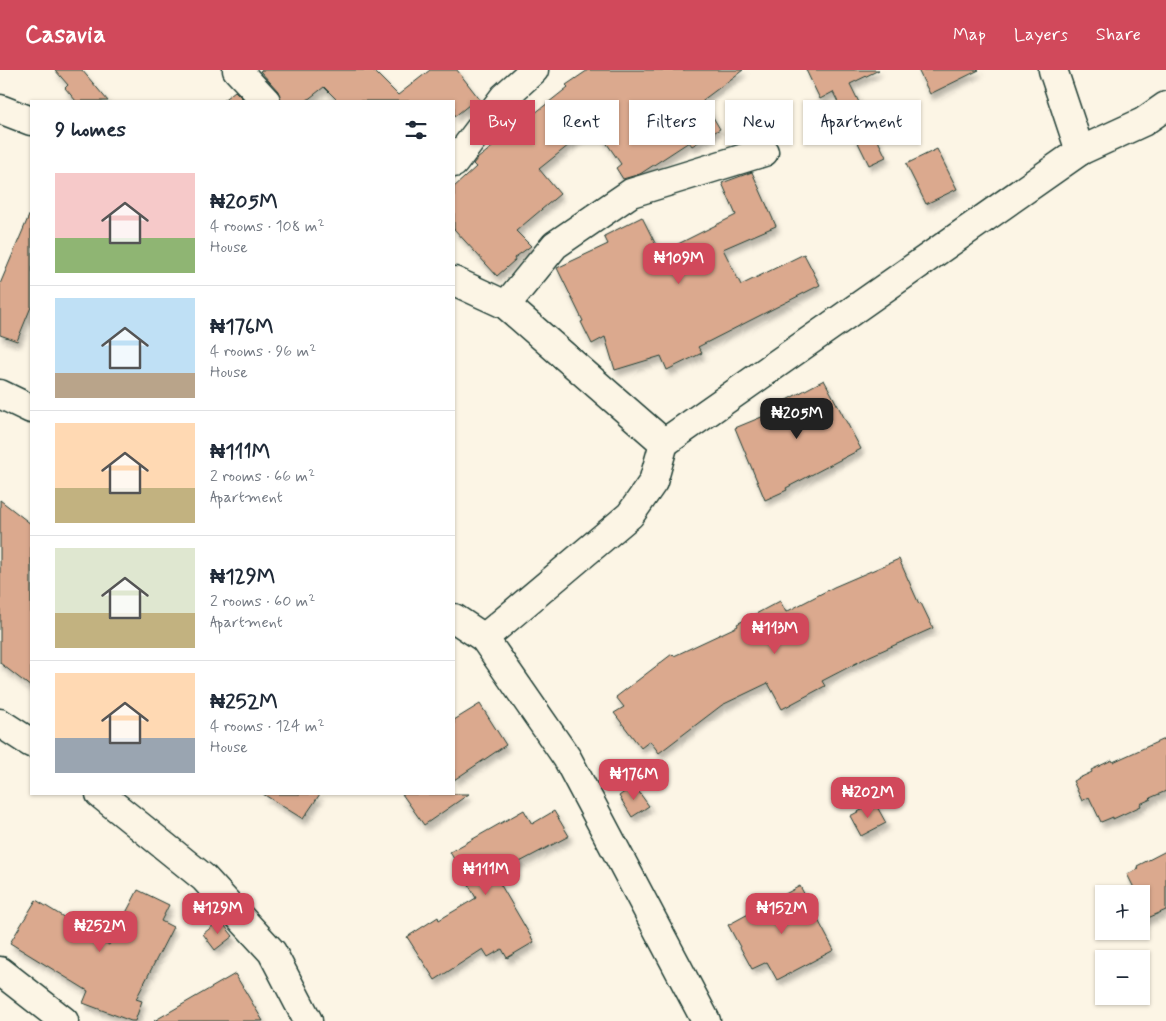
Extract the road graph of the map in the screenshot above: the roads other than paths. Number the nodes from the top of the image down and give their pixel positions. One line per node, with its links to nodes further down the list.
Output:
1 (237, 70): 4 (street)
2 (534, 70): 10 (street)
3 (1053, 70): 8 (street)
4 (265, 100)
5 (1166, 106): 8 (street)
6 (0, 109): 7 (street)
7 (30, 121)
8 (1080, 150): 15 (street)
9 (764, 152): 12 (street)
10 (455, 163)
11 (455, 281): 12 (street)
12 (506, 306): 15 (street)
13 (0, 394): 14 (street)
14 (30, 409)
15 (664, 443): 17 (street)
16 (455, 619): 17 (street)
17 (484, 638): 24 (street)
18 (0, 723): 19 (street)
19 (30, 742)
20 (101, 795): 23 (street)
21 (0, 971): 22 (street)
22 (64, 1021)
23 (308, 1021)
24 (706, 1021)

